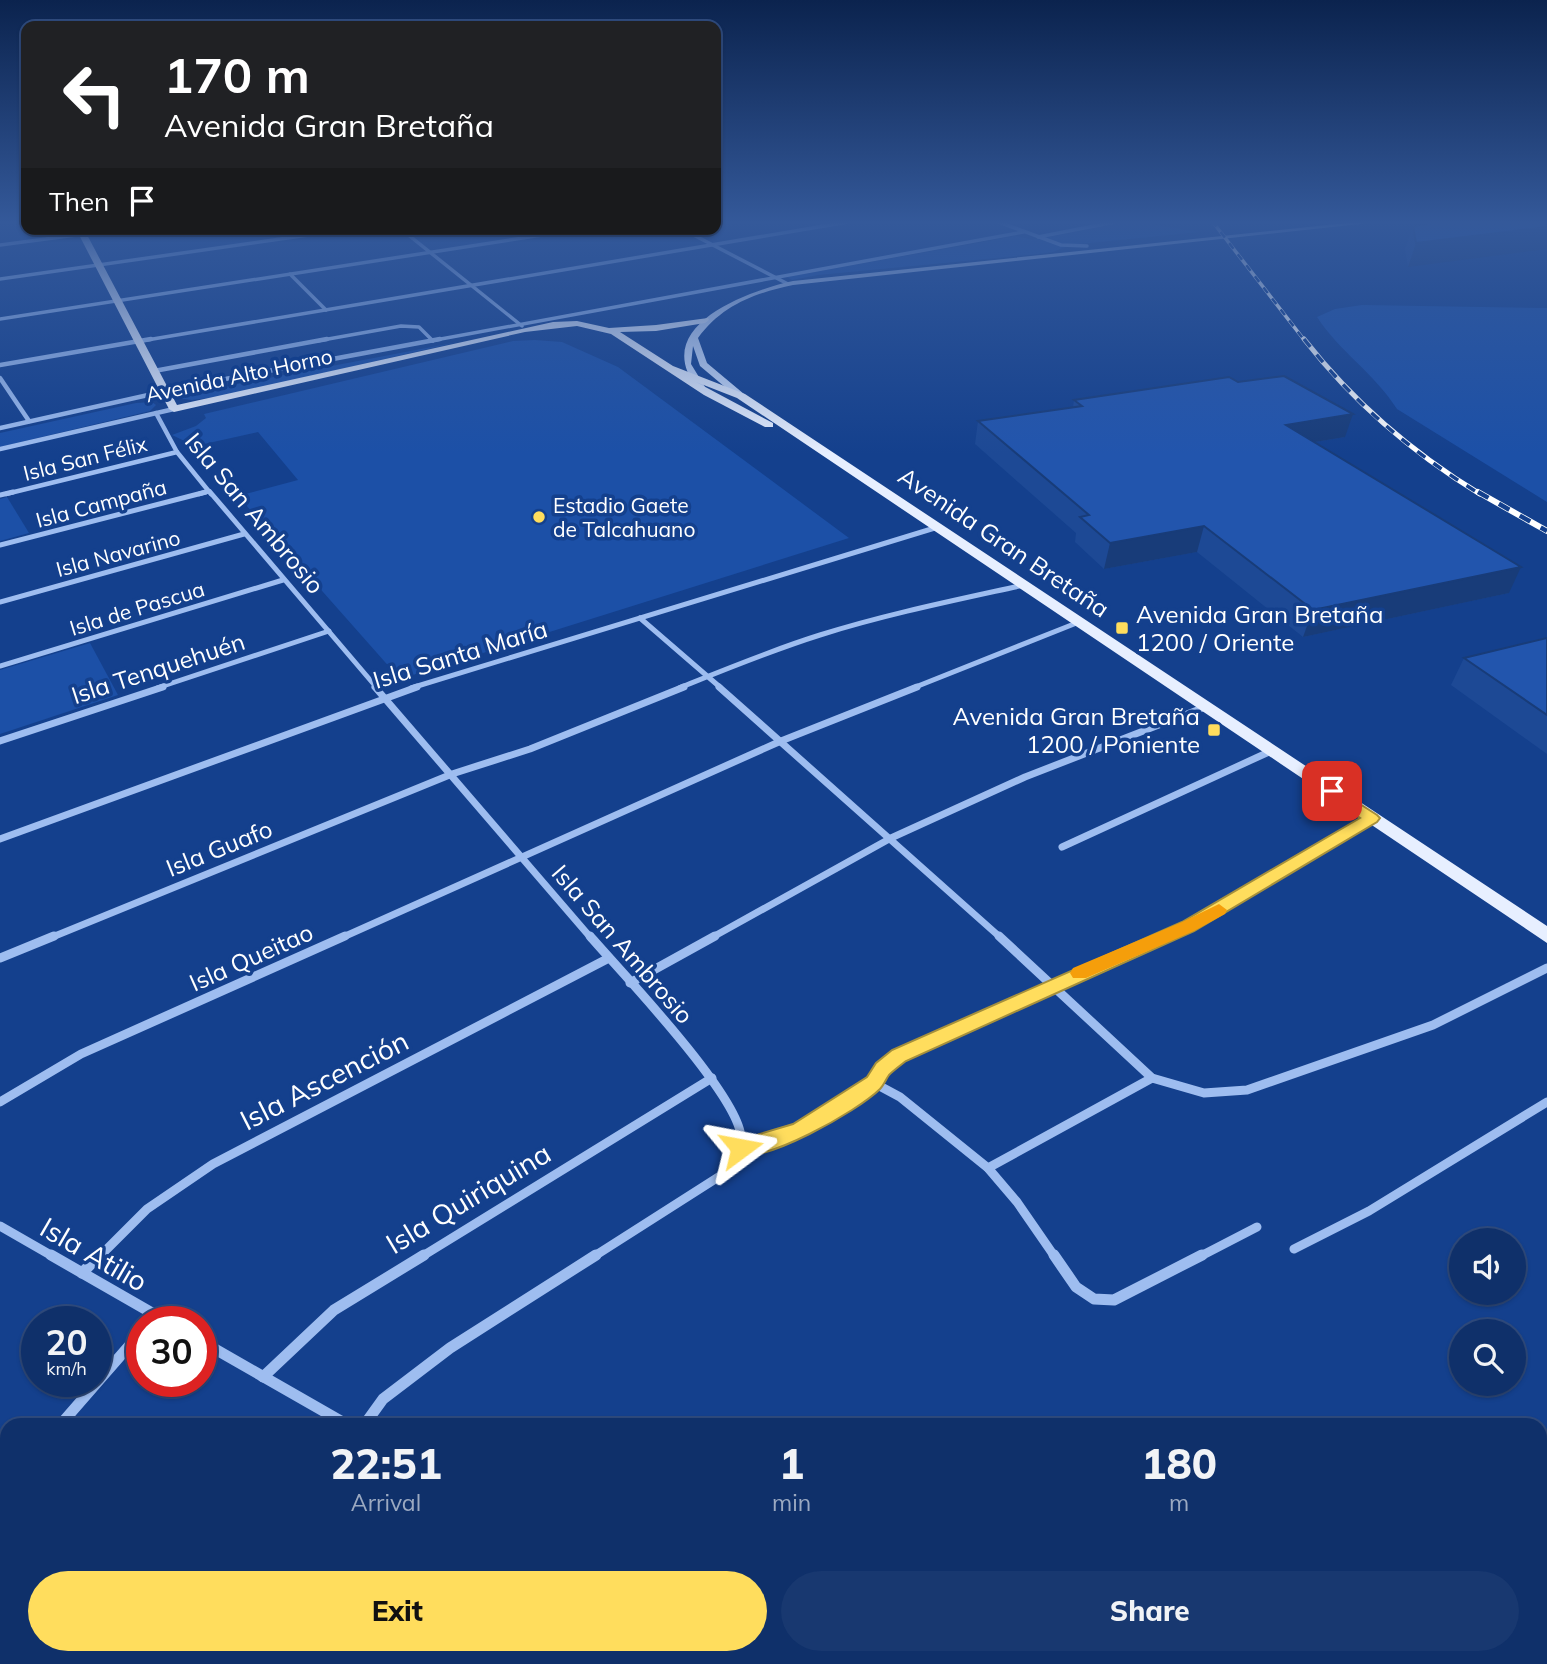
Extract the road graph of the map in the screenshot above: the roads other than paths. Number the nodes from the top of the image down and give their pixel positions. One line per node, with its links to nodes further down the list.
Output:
1 (127, 299): 7 (street)
2 (315, 299): 8 (street)
3 (395, 299): 8 (street)
4 (487, 299): 11 (street)
5 (662, 299): 11 (street)
6 (740, 299): 10 (main road)
7 (118, 300): 9 (street); 14 (main road)
8 (326, 310): 14 (street)
9 (0, 319)
10 (705, 320): 12 (main road); 13 (main road)
11 (522, 327): 12 (main road, Avenida Alto Horno); 15 (street, Avenida Alto Horno); 24 (main road, Avenida Alto Horno)
12 (610, 329): 17 (main road, Avenida Gran Bretaña)
13 (694, 337): 20 (main road); 23 (main road, Avenida Gran Bretaña)
14 (139, 341): 16 (street); 18 (main road)
15 (433, 341): 18 (street); 21 (street, Avenida Alto Horno)
16 (0, 365)
17 (670, 368): 20 (main road, Avenida Gran Bretaña); 22 (main road, Avenida Gran Bretaña)
18 (154, 371): 21 (main road)
19 (0, 377): 26 (street)
20 (692, 377): 22 (main road, Avenida Gran Bretaña); 23 (main road)
21 (165, 391): 24 (main road); 26 (street, Avenida Alto Horno)
22 (709, 394): 28 (main road, Avenida Gran Bretaña)
23 (741, 396): 28 (main road, Avenida Gran Bretaña)
24 (174, 409): 25 (street, Avenida Alto Horno)
25 (156, 413): 29 (street, Avenida Alto Horno); 30 (street, Isla San Ambrosio)
26 (29, 421): 27 (street, Avenida Alto Horno)
27 (0, 428)
28 (817, 446): 33 (main road, Avenida Gran Bretaña)
29 (0, 449)
30 (177, 452): 31 (street, Isla San Ambrosio); 32 (street, Isla San Félix)
31 (209, 491): 34 (street, Isla San Ambrosio); 35 (street, Isla Campaña)
32 (0, 495)
33 (938, 527): 37 (main road, Avenida Gran Bretaña); 39 (street, Isla Santa María)
34 (244, 534): 36 (street, Isla San Ambrosio); 38 (street, Isla Navarino)
35 (0, 545)
36 (283, 579): 41 (street, Isla San Ambrosio); 42 (street, Isla de Pascua)
37 (1024, 585): 40 (main road, Avenida Gran Bretaña); 43 (street, Isla Guafo)
38 (0, 602)
39 (640, 618): 43 (street); 44 (street, Isla Santa María)
40 (1079, 622): 45 (main road, Avenida Gran Bretaña); 47 (street, Isla Queitao)
41 (329, 631): 44 (street, Isla San Ambrosio); 46 (street, Isla Tenquehuén)
42 (0, 666)
43 (707, 676): 47 (street); 49 (street, Isla Guafo)
44 (386, 696): 49 (street, Isla San Ambrosio); 52 (street, Isla Santa María)
45 (1205, 707): 48 (main road, Avenida Gran Bretaña); 51 (street)
46 (0, 741)
47 (781, 741): 51 (street); 54 (street, Isla Queitao)
48 (1271, 751): 50 (main road, Avenida Gran Bretaña); 53 (street)
49 (452, 774): 54 (street, Isla San Ambrosio); 56 (street, Isla Guafo)
50 (1372, 818): 55 (main road, Avenida Gran Bretaña); 60 (street)
51 (891, 838): 59 (street); 60 (street)
52 (0, 839)
53 (1062, 847)
54 (524, 858): 57 (street, Isla San Ambrosio); 64 (street, Isla Queitao)
55 (1547, 936)
56 (0, 958)
57 (609, 958): 59 (street, Isla San Ambrosio); 71 (street, Isla Ascención)
58 (1547, 968): 62 (street)
59 (630, 983): 61 (street, Isla San Ambrosio)
60 (1054, 984): 62 (street); 63 (street)
61 (712, 1078): 66 (street, Isla San Ambrosio); 75 (street, Isla Quiriquina)
62 (1153, 1078): 67 (street)
63 (874, 1083): 66 (street); 67 (street)
64 (0, 1102)
65 (1547, 1102): 70 (street)
66 (741, 1148): 78 (street)
67 (988, 1168): 69 (street)
68 (0, 1226): 71 (street, Isla Atilio)
69 (1257, 1227)
70 (1294, 1249)
71 (82, 1273): 72 (street, Isla Atilio)
72 (136, 1306)
73 (126, 1349): 76 (street)
74 (217, 1350): 75 (street)
75 (263, 1377): 77 (street)
76 (66, 1418)
77 (335, 1418)
78 (369, 1418)

